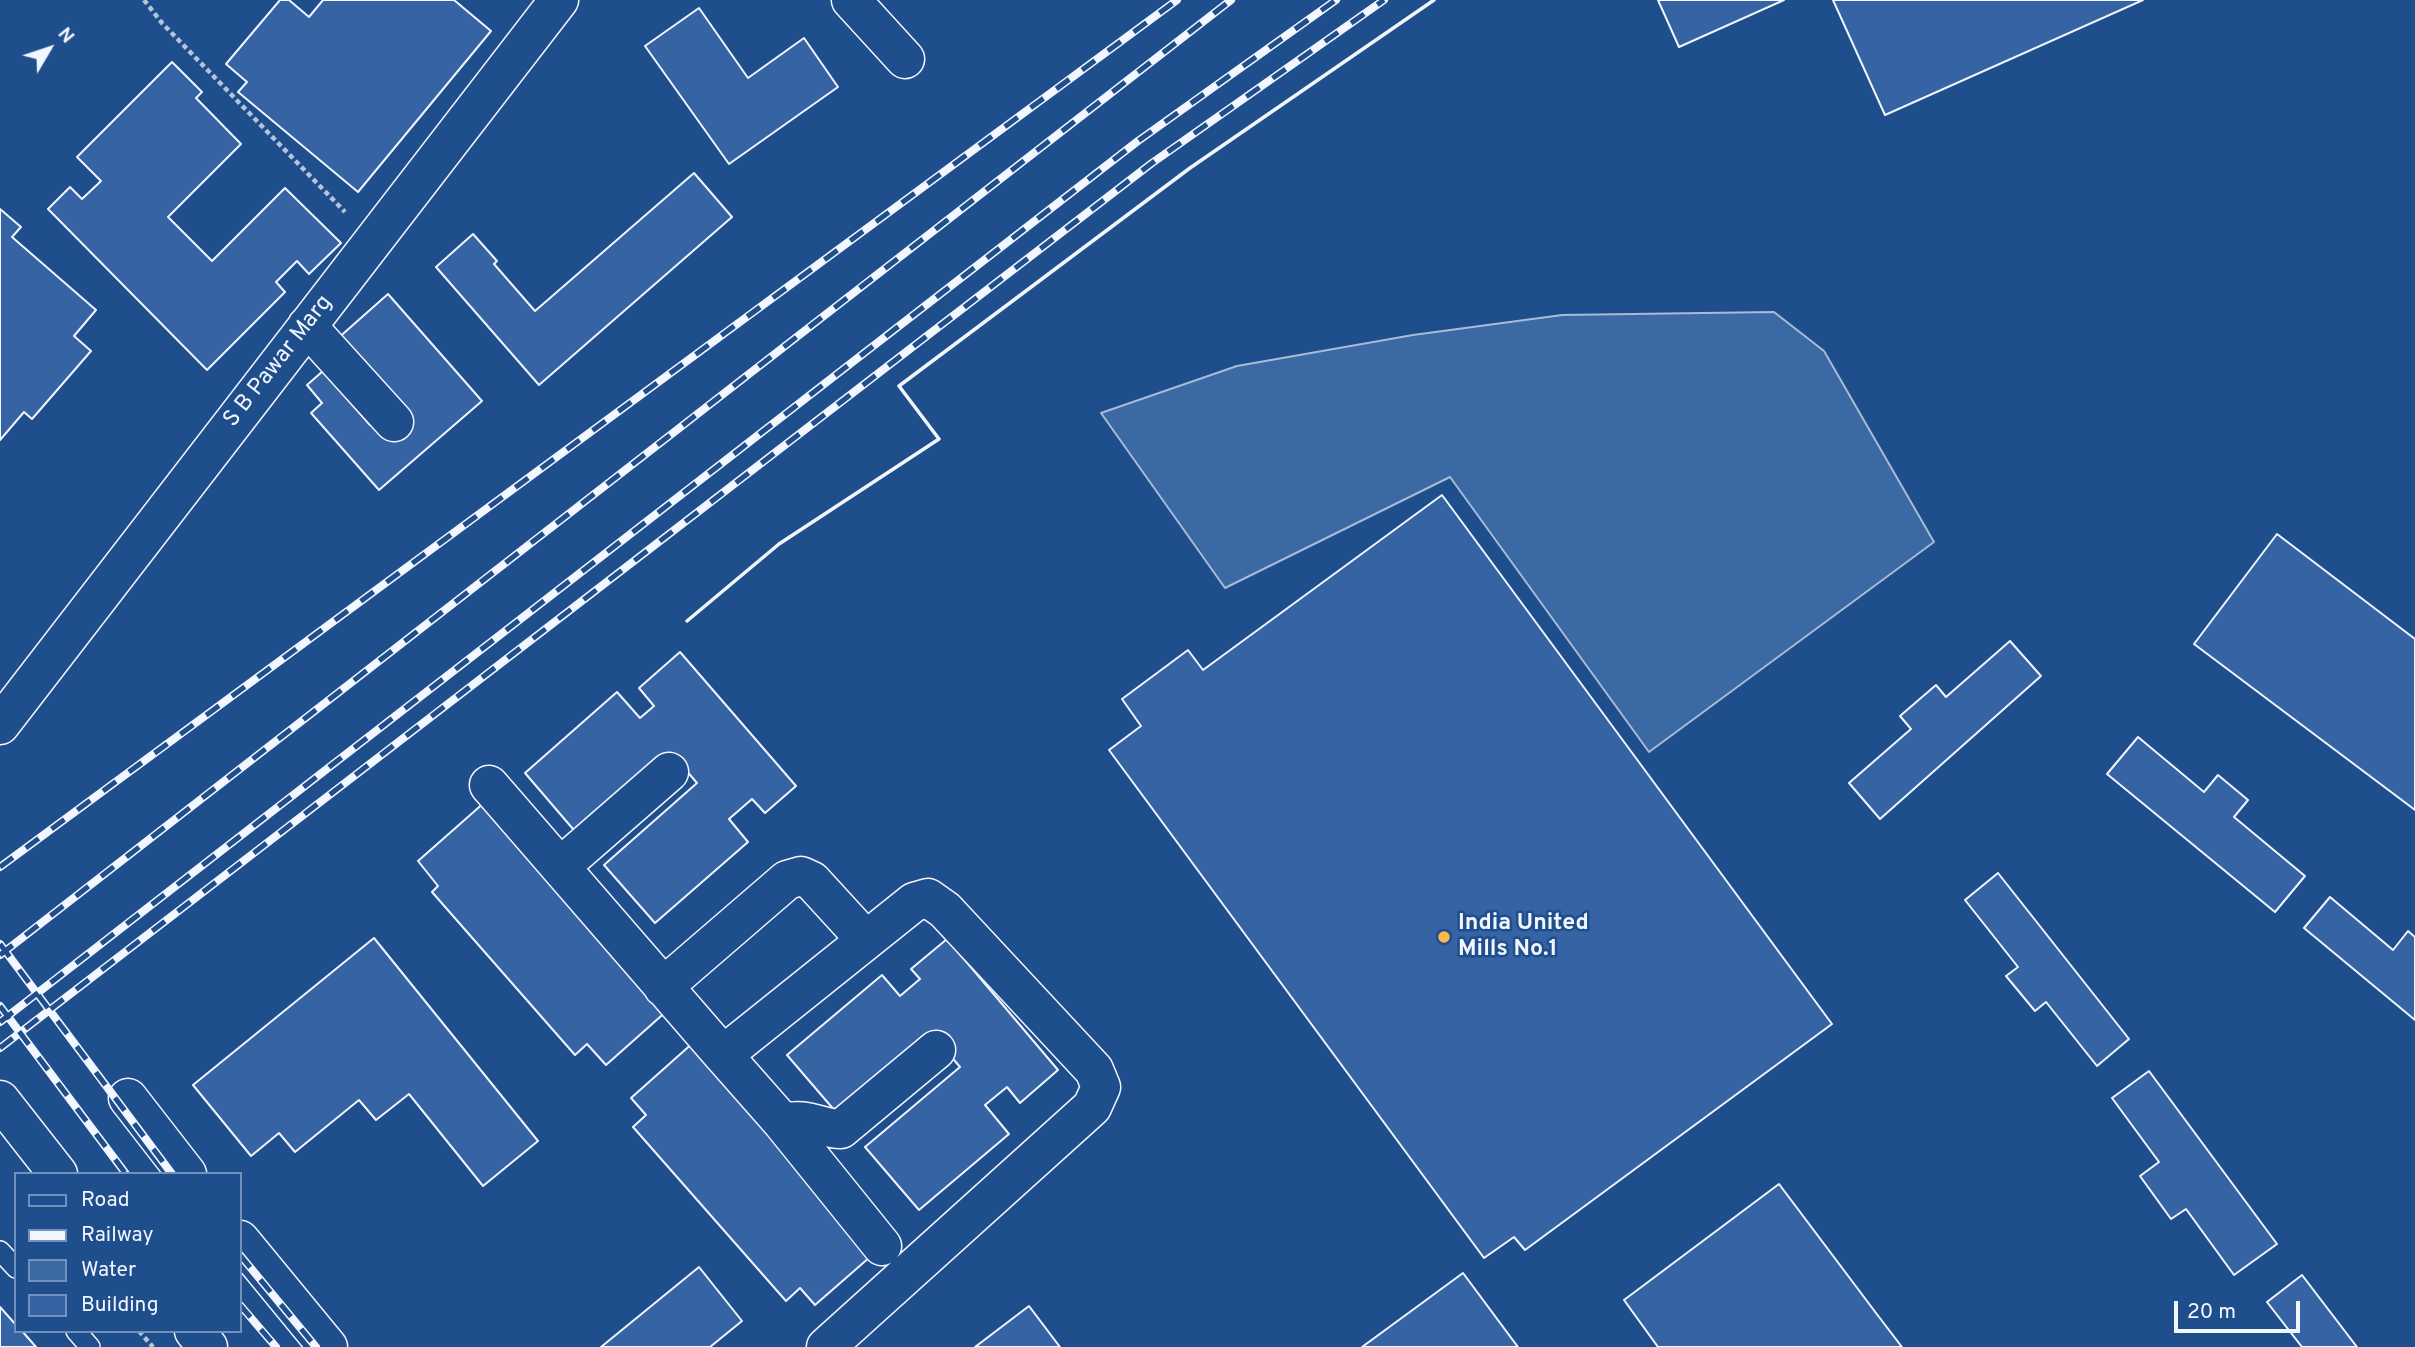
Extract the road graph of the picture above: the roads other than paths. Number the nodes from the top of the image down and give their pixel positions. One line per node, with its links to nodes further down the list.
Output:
1 (559, 0): 4 (street, S B Pawar Marg)
2 (851, 0): 3 (street)
3 (905, 59)
4 (307, 326): 5 (street); 6 (street, S B Pawar Marg)
5 (394, 422)
6 (0, 725)
7 (669, 772): 9 (street)
8 (489, 785): 9 (street)
9 (561, 867): 11 (street)
10 (866, 940): 11 (street); 13 (street); 28 (street)
11 (663, 986): 13 (street)
12 (936, 1050): 16 (street)
13 (723, 1055): 16 (street)
14 (128, 1098): 18 (street)
15 (0, 1100): 17 (street)
16 (782, 1122): 20 (street)
17 (56, 1172)
18 (185, 1172)
19 (242, 1242): 27 (street)
20 (882, 1246)
21 (0, 1251): 22 (lane)
22 (14, 1266)
23 (78, 1333): 25 (lane)
24 (196, 1333): 26 (street)
25 (90, 1347)
26 (208, 1347)
27 (328, 1347)
28 (826, 1347)

